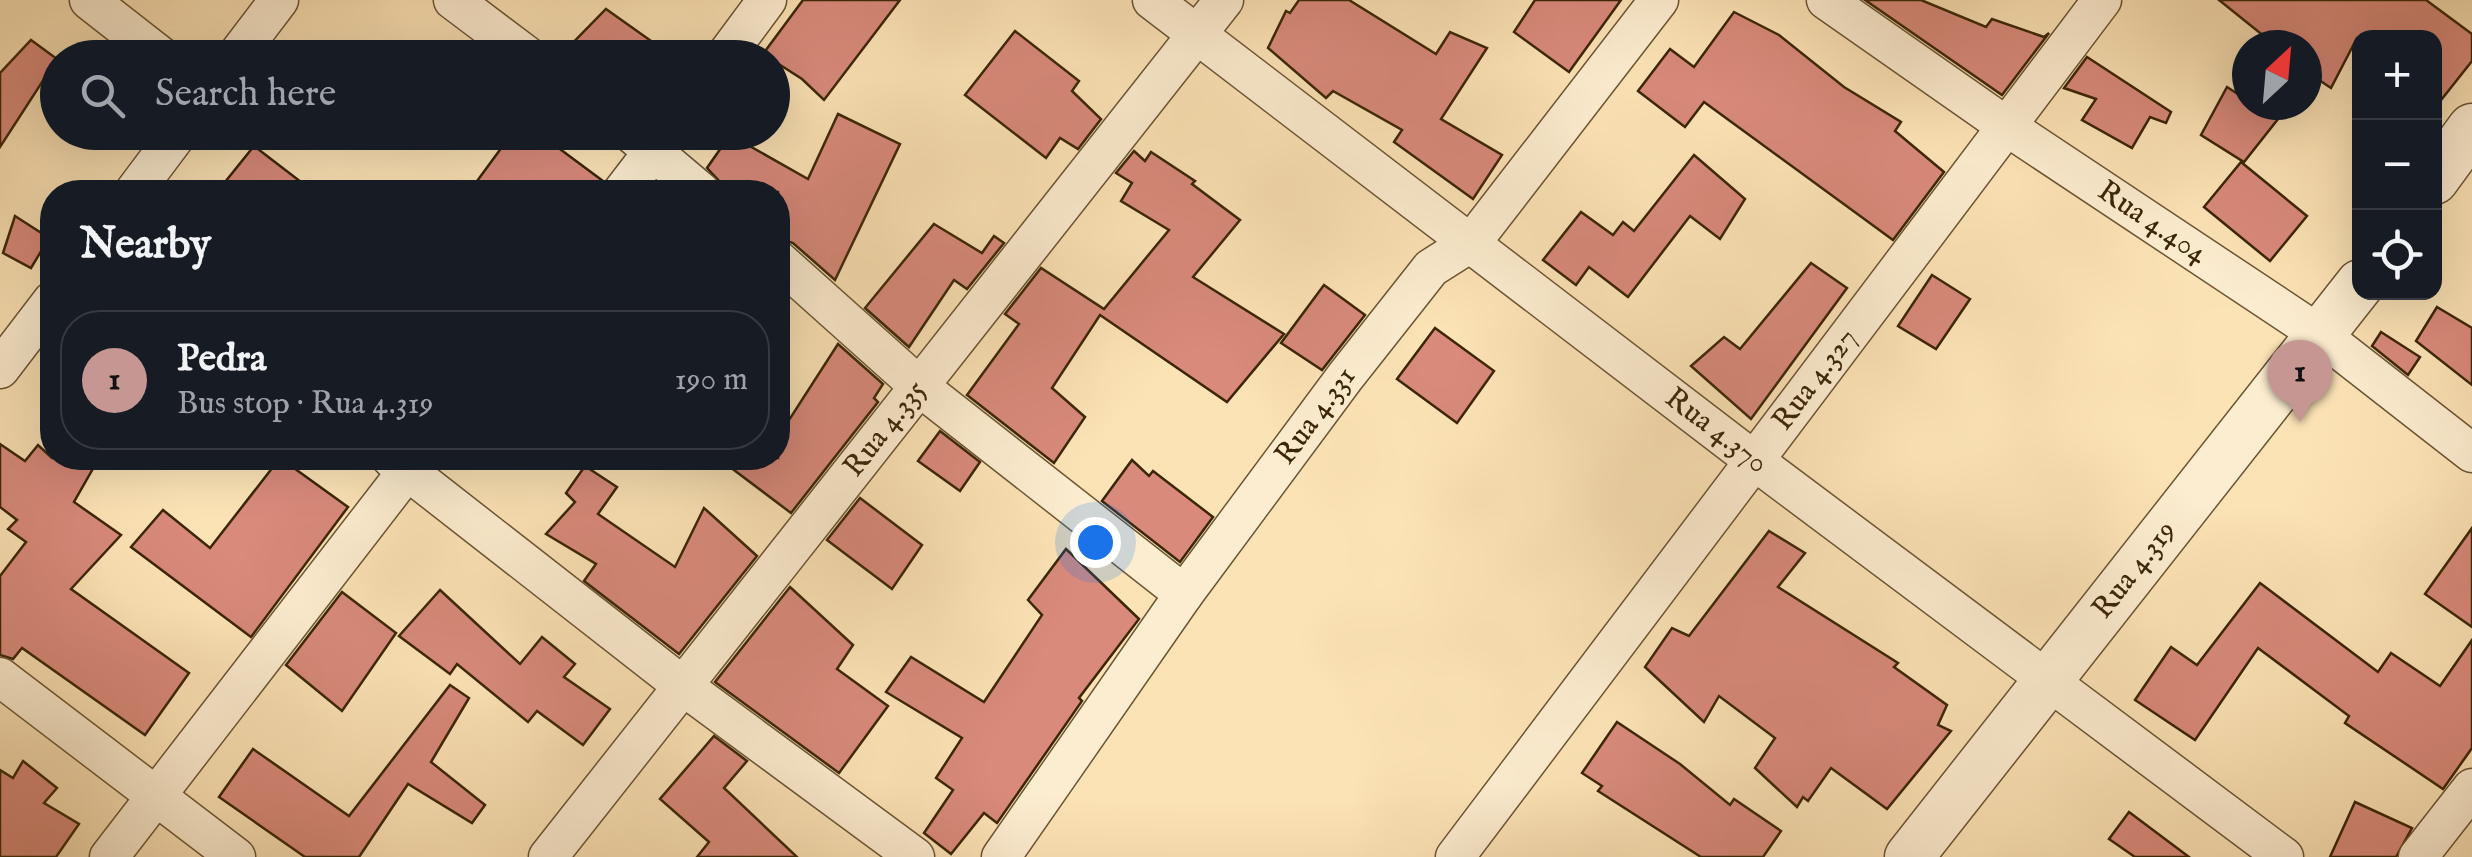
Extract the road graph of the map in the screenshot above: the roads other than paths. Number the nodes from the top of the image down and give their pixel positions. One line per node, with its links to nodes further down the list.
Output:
1 (89, 0): 11 (street)
2 (279, 0): 12 (street)
3 (453, 0): 13 (street)
4 (767, 0): 14 (street)
5 (1152, 0): 10 (street, Rua 4.370)
6 (1224, 0): 10 (street, Rua 4.335)
7 (1660, 0): 24 (street, Rua 4.331)
8 (1826, 0): 15 (street, Rua 4.404)
9 (2102, 0): 15 (street, Rua 4.327)
10 (1199, 36): 24 (street, Rua 4.370); 30 (street, Rua 4.335)
11 (140, 40)
12 (249, 40)
13 (506, 40)
14 (737, 40)
15 (2009, 128): 28 (street, Rua 4.404); 32 (street, Rua 4.327)
16 (2472, 128): 20 (street)
17 (166, 150): 21 (street)
18 (645, 150): 22 (street)
19 (661, 150): 23 (street)
20 (2442, 169)
21 (143, 180)
22 (629, 180)
23 (690, 180)
24 (1472, 242): 32 (street, Rua 4.370); 35 (street, Rua 4.331)
25 (790, 271): 30 (street)
26 (2352, 295): 28 (street, Rua 4.319)
27 (40, 317): 29 (street)
28 (2322, 336): 31 (street, Rua 4.404); 37 (street, Rua 4.319)
29 (0, 370)
30 (920, 386): 35 (street); 38 (street, Rua 4.335)
31 (2472, 453)
32 (1756, 462): 37 (street, Rua 4.370); 46 (street, Rua 4.327)
33 (399, 470): 40 (street)
34 (415, 470): 38 (street)
35 (1184, 594): 45 (street, Rua 4.331)
36 (0, 676): 40 (street)
37 (2047, 677): 47 (street, Rua 4.319); 48 (street, Rua 4.370)
38 (683, 686): 43 (street, Rua 4.335); 44 (street)
39 (2472, 788): 49 (street)
40 (158, 798): 41 (street); 42 (street)
41 (108, 857)
42 (236, 857)
43 (548, 857)
44 (916, 857)
45 (1001, 857)
46 (1455, 857)
47 (1909, 857)
48 (2284, 857)
49 (2418, 857)

